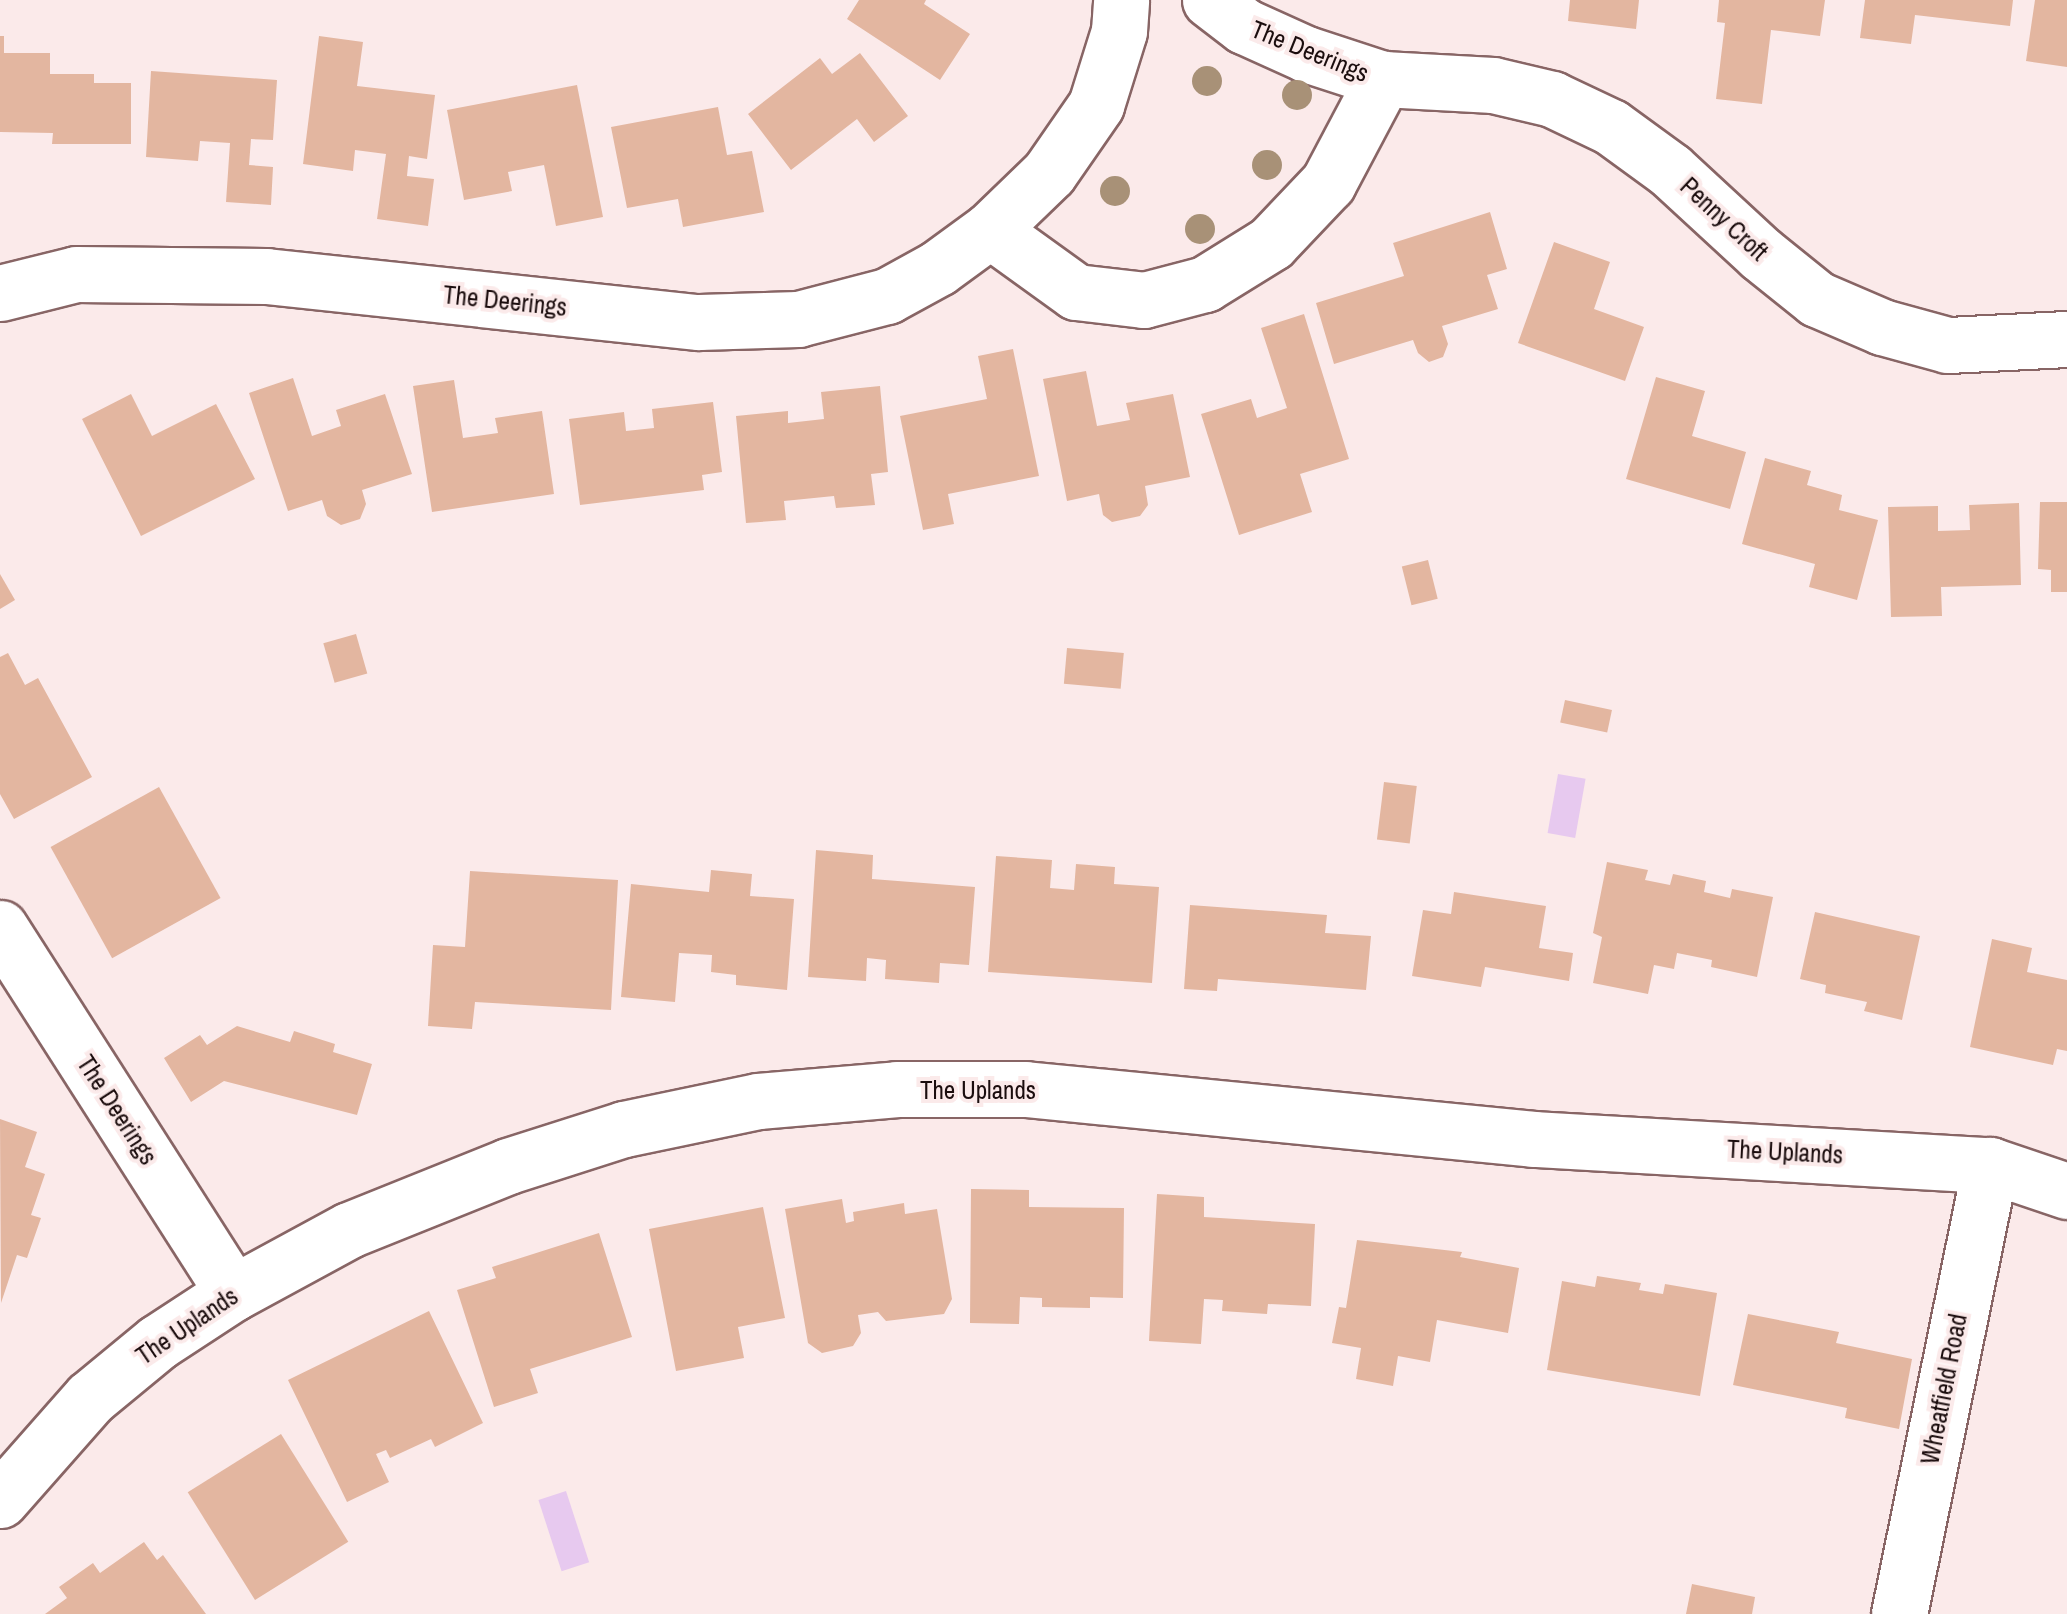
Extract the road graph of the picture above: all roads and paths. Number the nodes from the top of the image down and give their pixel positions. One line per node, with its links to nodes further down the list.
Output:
1 (1121, 0): 4 (street, The Deerings)
2 (1210, 0): 3 (street, The Deerings)
3 (1382, 79): 4 (street, The Deerings); 6 (street, Penny Croft)
4 (990, 230): 5 (street, The Deerings)
5 (0, 294)
6 (2067, 339)
7 (0, 928): 10 (street, The Deerings)
8 (1990, 1165): 9 (street, The Uplands); 10 (street, The Uplands); 12 (street, Wheatfield Road)
9 (2067, 1191)
10 (233, 1293): 11 (street, The Uplands)
11 (0, 1500)
12 (1899, 1614)

